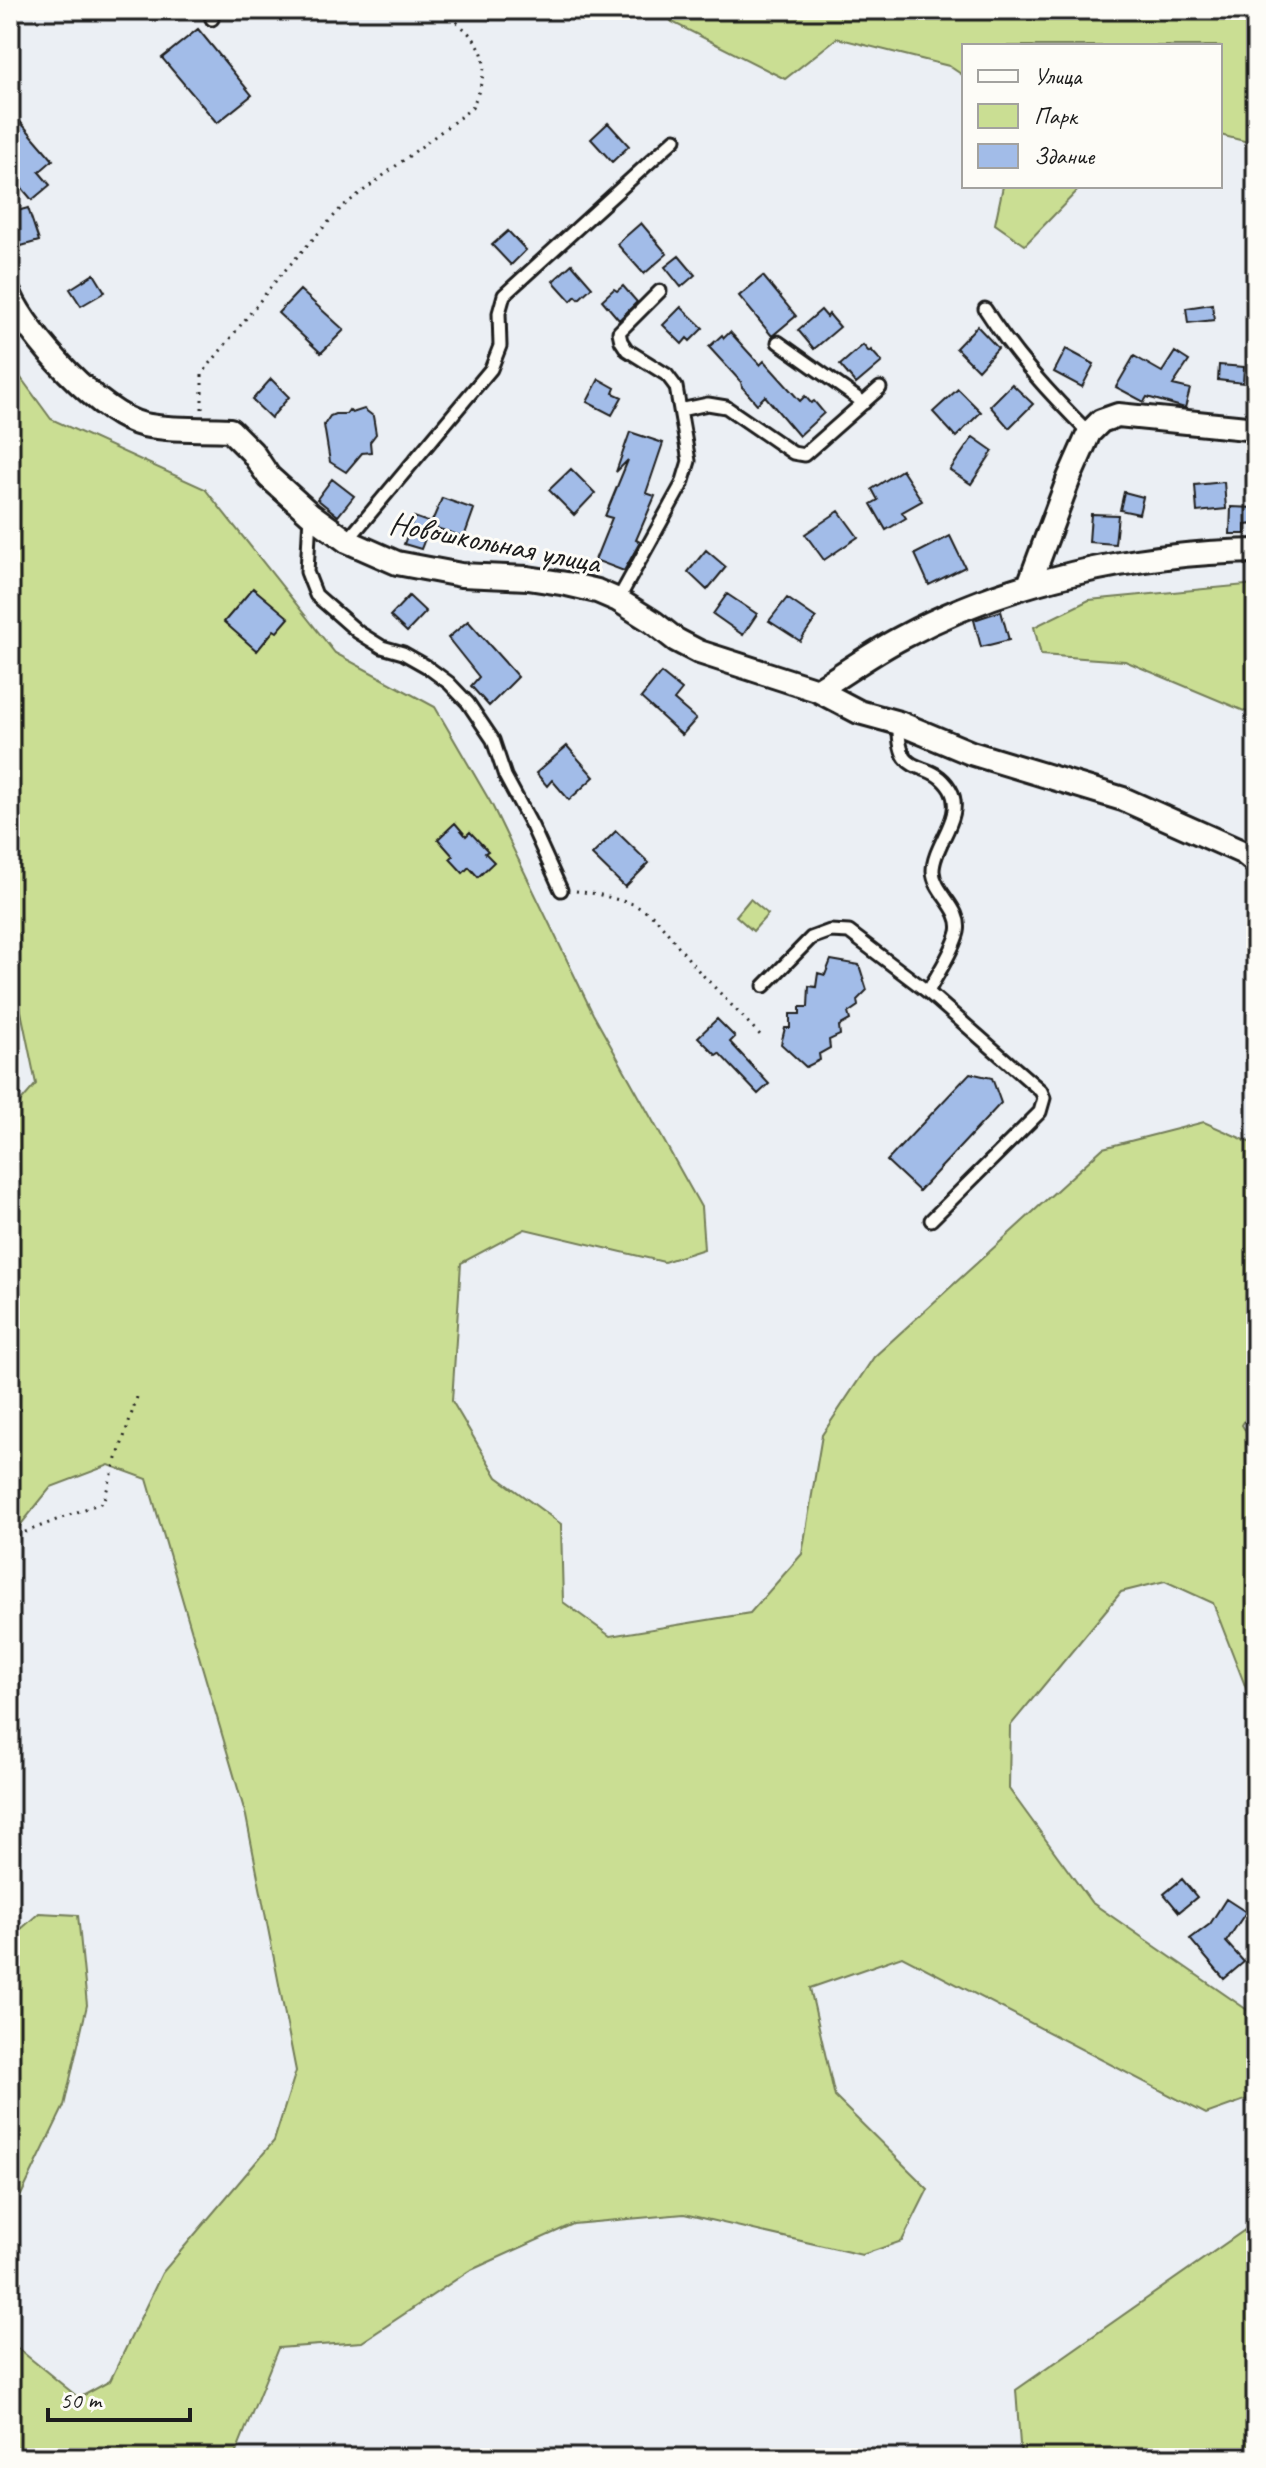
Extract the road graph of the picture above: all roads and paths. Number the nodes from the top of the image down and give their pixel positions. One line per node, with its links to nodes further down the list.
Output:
1 (442, 10): 10 (path)
2 (675, 139): 14 (lane)
3 (660, 291): 9 (lane)
4 (10, 295): 10 (street, Новошкольная улица)
5 (985, 309): 12 (lane)
6 (778, 342): 8 (lane)
7 (880, 388): 8 (lane)
8 (864, 403): 9 (lane)
9 (680, 410): 17 (lane)
10 (204, 429): 13 (street, Новошкольная улица)
11 (1256, 429): 12 (street)
12 (1089, 433): 16 (street)
13 (310, 514): 14 (street, Новошкольная улица); 21 (lane)
14 (347, 541): 17 (street, Новошкольная улица)
15 (1256, 551): 16 (street)
16 (1029, 585): 18 (street)
17 (618, 600): 18 (street, Новошкольная улица)
18 (817, 690): 19 (street, Новошкольная улица)
19 (899, 723): 20 (street, Новошкольная улица); 23 (lane)
20 (1256, 863)
21 (561, 890): 24 (path)
22 (764, 986): 23 (lane)
23 (928, 992): 25 (lane)
24 (764, 1039)
25 (931, 1220)
26 (137, 1397): 27 (path)
27 (10, 1538)

